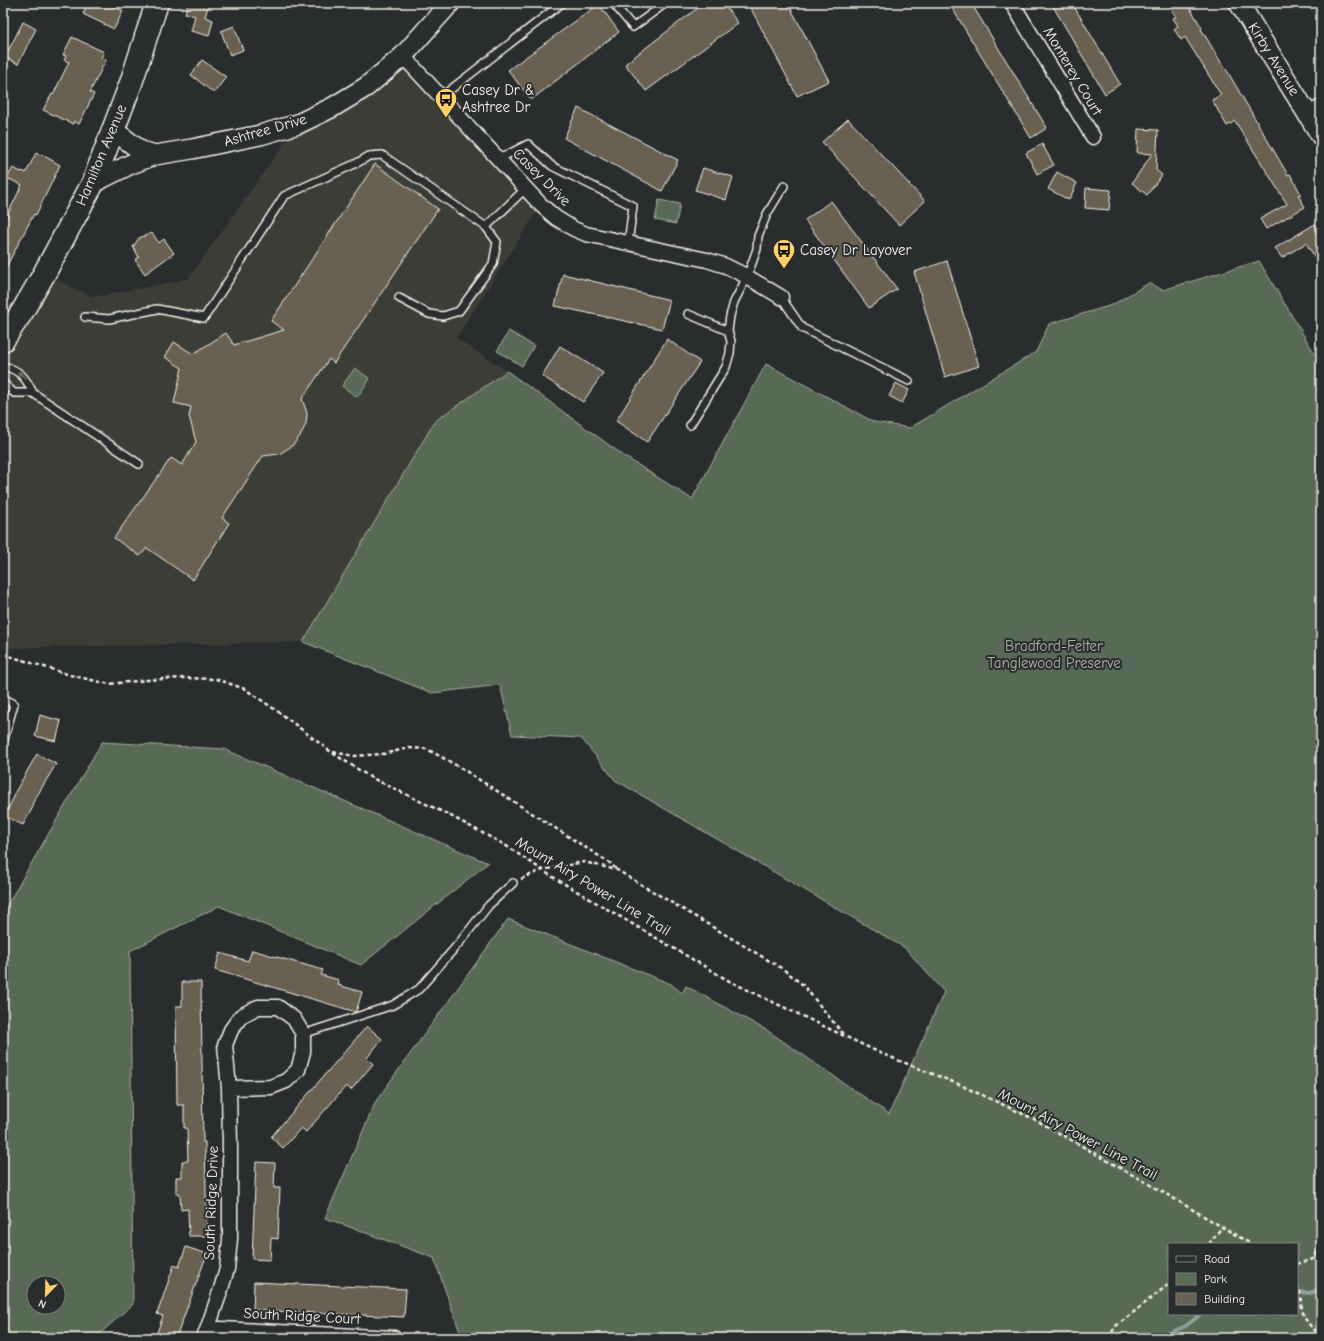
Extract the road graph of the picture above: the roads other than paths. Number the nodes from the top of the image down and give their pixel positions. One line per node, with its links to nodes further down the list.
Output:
1 (156, 3): 11 (main road, Hamilton Avenue)
2 (450, 3): 8 (street, Ashtree Drive)
3 (562, 3): 9 (lane)
4 (613, 3): 5 (lane)
5 (666, 3)
6 (1012, 3): 13 (street, Monterey Court)
7 (1239, 3): 10 (street, Kirby Avenue)
8 (404, 56): 9 (street, Casey Drive); 14 (street, Ashtree Drive)
9 (441, 97): 15 (street, Casey Drive)
10 (1315, 111): 12 (street, Kirby Avenue)
11 (112, 129): 14 (street); 16 (main road, Hamilton Avenue)
12 (1321, 136)
13 (1093, 137)
14 (156, 155): 16 (street, Ashtree Drive)
15 (499, 159): 18 (street, Casey Drive); 20 (lane)
16 (93, 183): 27 (main road, Hamilton Avenue)
17 (784, 186): 21 (lane)
18 (526, 188): 19 (lane); 20 (street, Casey Drive)
19 (486, 227): 23 (lane); 25 (lane)
20 (628, 244): 21 (street, Casey Drive)
21 (747, 277): 22 (street, Casey Drive); 26 (lane)
22 (781, 297): 29 (lane)
23 (399, 298)
24 (688, 314): 26 (lane)
25 (85, 317)
26 (728, 331): 32 (lane)
27 (3, 340)
28 (3, 366): 31 (lane, one-way to 28)
29 (909, 381)
30 (3, 383): 31 (lane)
31 (33, 393): 33 (lane)
32 (690, 425)
33 (139, 464)
34 (3, 698): 35 (lane)
35 (3, 743)
36 (513, 883): 37 (lane)
37 (303, 1034): 38 (street); 38 (street, South Ridge Drive)
38 (229, 1088): 39 (street, South Ridge Drive)
39 (205, 1334): 40 (street, South Ridge Court)
40 (395, 1338)

